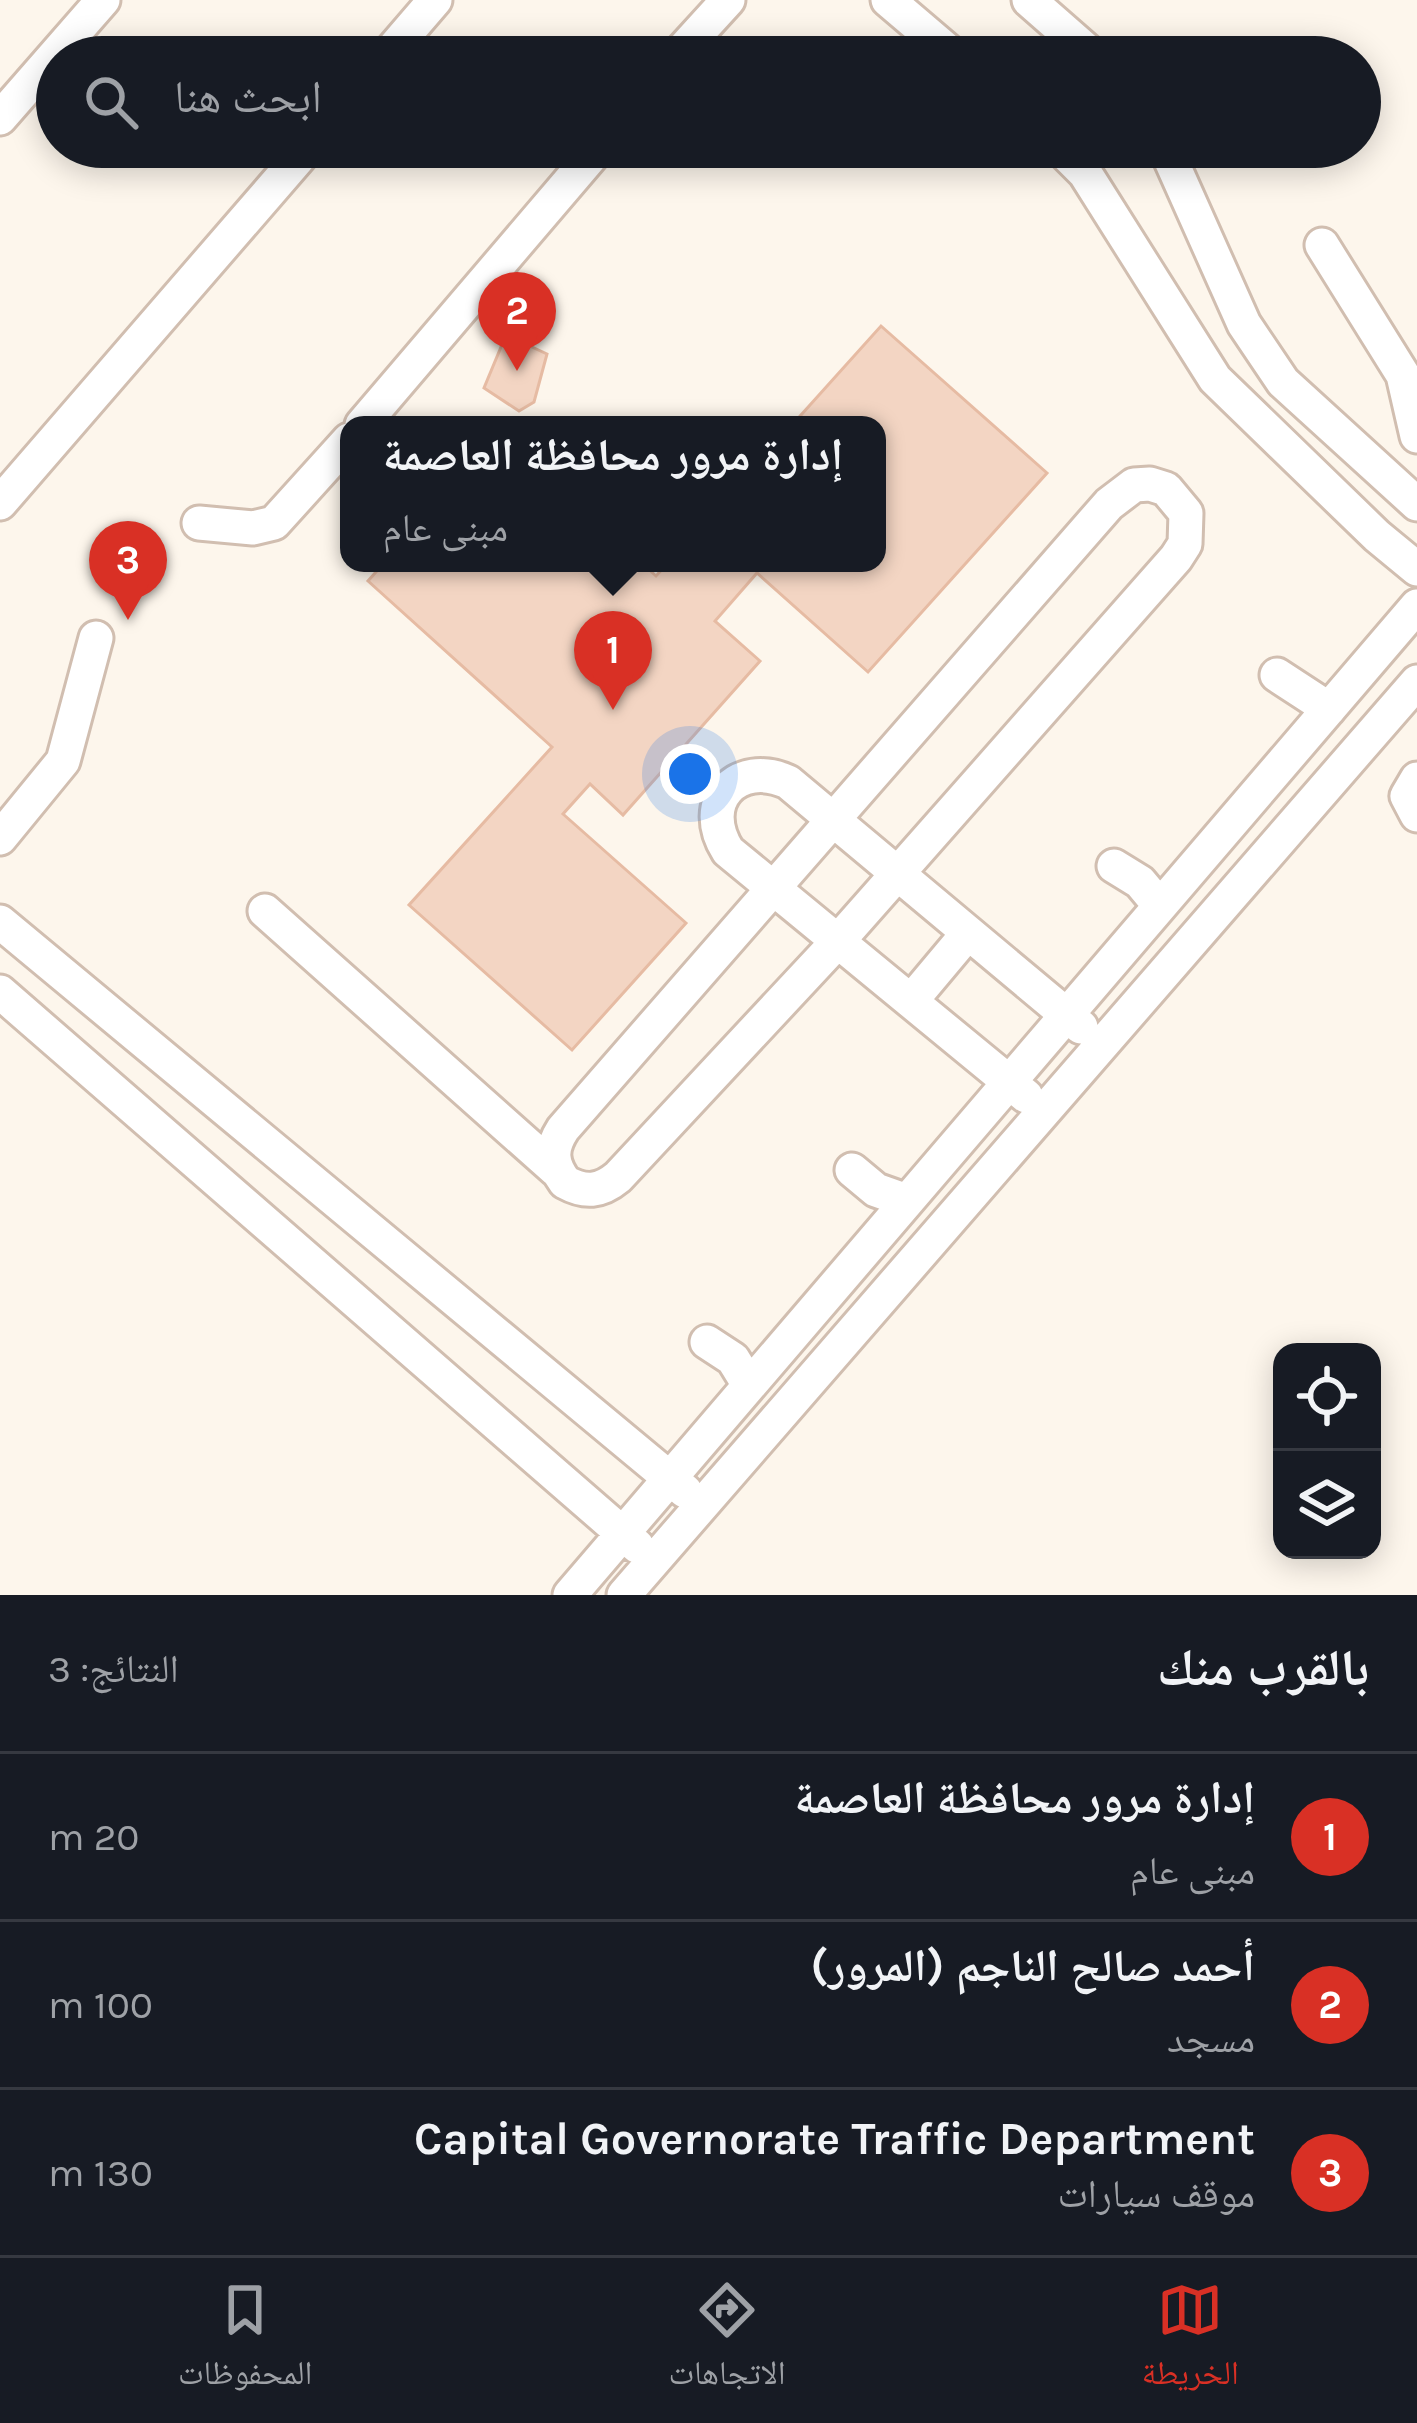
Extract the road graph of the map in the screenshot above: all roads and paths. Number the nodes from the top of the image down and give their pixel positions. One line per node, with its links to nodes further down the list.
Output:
1 (103, 0): 6 (lane)
2 (436, 0): 7 (lane)
3 (728, 0): 8 (lane)
4 (888, 0): 9 (lane)
5 (1029, 0): 10 (lane)
6 (72, 36)
7 (404, 36)
8 (695, 36)
9 (930, 36)
10 (1070, 36)
11 (36, 77): 12 (lane)
12 (0, 118)
13 (290, 168): 22 (lane)
14 (581, 168): 18 (lane)
15 (1080, 168): 24 (lane)
16 (1174, 168): 21 (lane)
17 (1322, 245): 19 (lane)
18 (370, 416)
19 (1417, 436)
20 (340, 450): 23 (lane)
21 (1415, 498): 24 (lane)
22 (0, 503)
23 (199, 524)
24 (1377, 536): 25 (lane)
25 (1417, 569)
26 (1417, 606): 30 (lane)
27 (96, 638): 34 (lane)
28 (1277, 675): 30 (lane)
29 (1417, 682): 46 (lane)
30 (1329, 709): 38 (lane)
31 (1417, 779): 32 (lane)
32 (1417, 814)
33 (835, 821): 36 (lane); 36 (lane); 37 (lane); 37 (lane)
34 (0, 838)
35 (1114, 866): 38 (lane)
36 (898, 873): 41 (lane); 42 (lane)
37 (775, 890): 42 (lane); 49 (lane)
38 (1160, 906): 45 (lane)
39 (266, 911): 49 (lane)
40 (0, 922): 54 (lane)
41 (968, 934): 44 (lane); 45 (lane)
42 (838, 941): 44 (lane); 49 (lane)
43 (0, 992): 56 (lane)
44 (910, 1001): 47 (lane)
45 (1066, 1015): 46 (lane); 47 (lane)
46 (1101, 1044): 48 (lane)
47 (1009, 1082): 48 (lane); 51 (lane)
48 (1043, 1110): 55 (lane)
49 (556, 1170)
50 (852, 1170): 51 (lane)
51 (907, 1201): 53 (lane)
52 (707, 1342): 53 (lane)
53 (748, 1385): 54 (lane)
54 (669, 1478): 55 (lane); 56 (lane)
55 (700, 1504): 57 (lane)
56 (623, 1532): 57 (lane); 58 (lane)
57 (653, 1561): 59 (lane)
58 (570, 1595)
59 (624, 1595)

